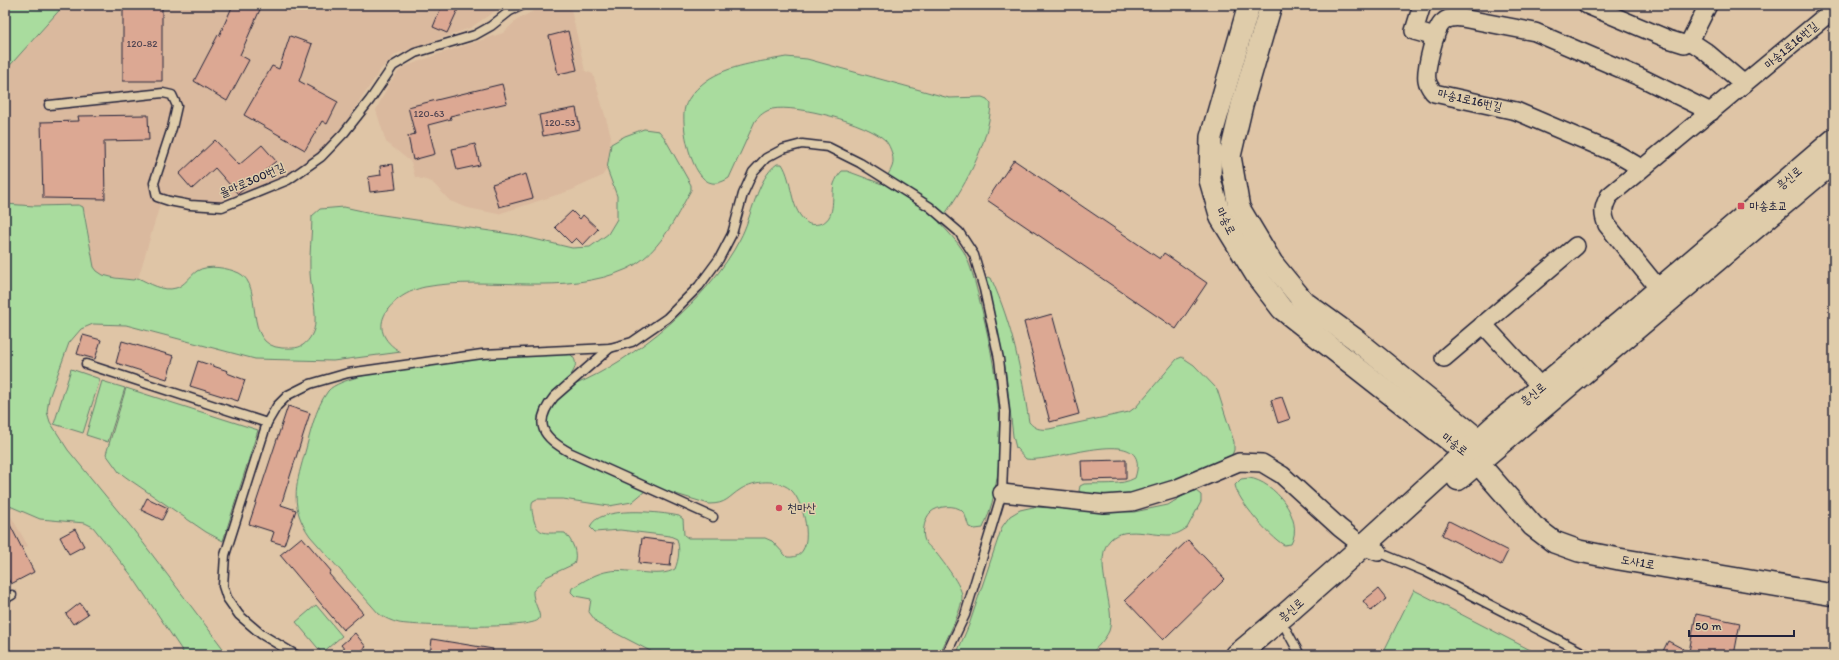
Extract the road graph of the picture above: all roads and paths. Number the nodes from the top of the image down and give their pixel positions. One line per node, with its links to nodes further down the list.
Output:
1 (523, 5): 11 (lane, 율마로300번길)
2 (1249, 5): 24 (street, 마송로)
3 (1271, 5): 24 (street, 마송로)
4 (1422, 5): 8 (street)
5 (1587, 5): 9 (street)
6 (1708, 5): 9 (street)
7 (1834, 9): 10 (street, 마송1로16번길)
8 (1435, 37): 12 (street, 마송1로16번길); 15 (street, 마송1로16번길)
9 (1690, 41): 10 (street)
10 (1744, 84): 12 (street, 마송1로16번길)
11 (49, 105)
12 (1711, 112): 15 (street, 마송1로16번길)
13 (1834, 140): 17 (main road, 흥신로)
14 (1834, 161): 24 (main road, 흥신로)
15 (1641, 168): 17 (street, 마송1로16번길)
16 (1576, 246): 18 (street)
17 (1659, 289): 22 (main road, 흥신로)
18 (1483, 324): 20 (street); 22 (street)
19 (610, 348): 23 (lane); 25 (lane); 26 (lane)
20 (1444, 358)
21 (86, 364): 23 (lane)
22 (1541, 387): 24 (main road, 흥신로)
23 (267, 423): 30 (lane)
24 (1474, 451): 27 (main road, 흥신로); 28 (street, 도사1로)
25 (1002, 493): 27 (street); 31 (lane)
26 (713, 517)
27 (1371, 549): 29 (main road, 흥신로); 32 (main road, 흥신로); 35 (lane)
28 (1834, 595)
29 (1287, 631): 33 (main road, 흥신로); 34 (lane)
30 (296, 655)
31 (946, 655)
32 (1237, 655)
33 (1260, 655)
34 (1300, 655)
35 (1588, 655)

